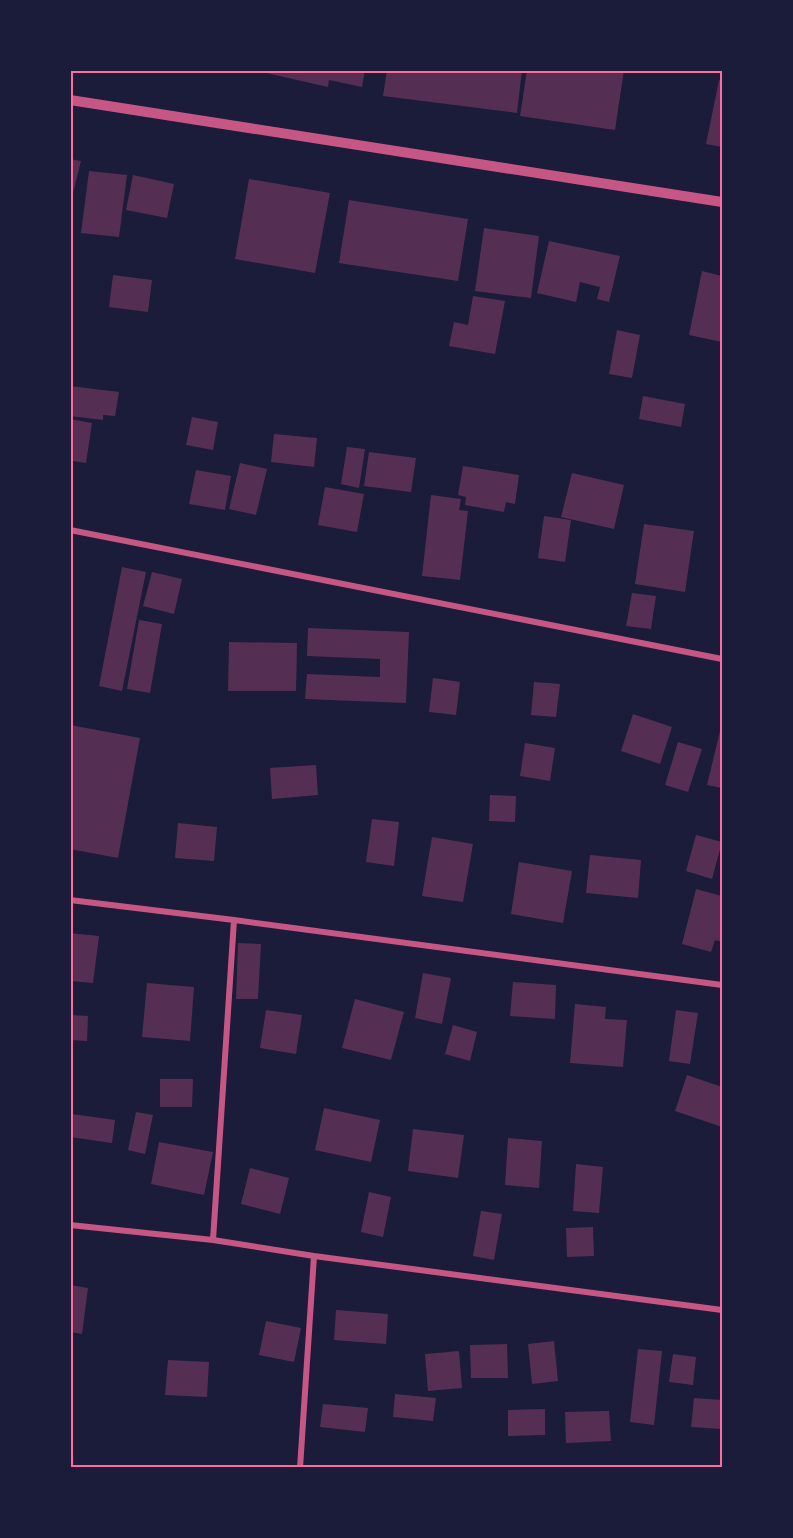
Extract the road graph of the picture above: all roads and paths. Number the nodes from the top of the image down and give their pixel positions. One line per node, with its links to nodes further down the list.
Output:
1 (70, 100): 2 (street)
2 (723, 202)
3 (70, 530): 4 (street)
4 (723, 659)
5 (70, 900): 6 (street)
6 (234, 920): 7 (street); 9 (street)
7 (723, 985)
8 (70, 1225): 9 (street)
9 (213, 1240): 10 (street)
10 (314, 1256): 11 (street); 12 (street)
11 (723, 1310)
12 (300, 1467)

